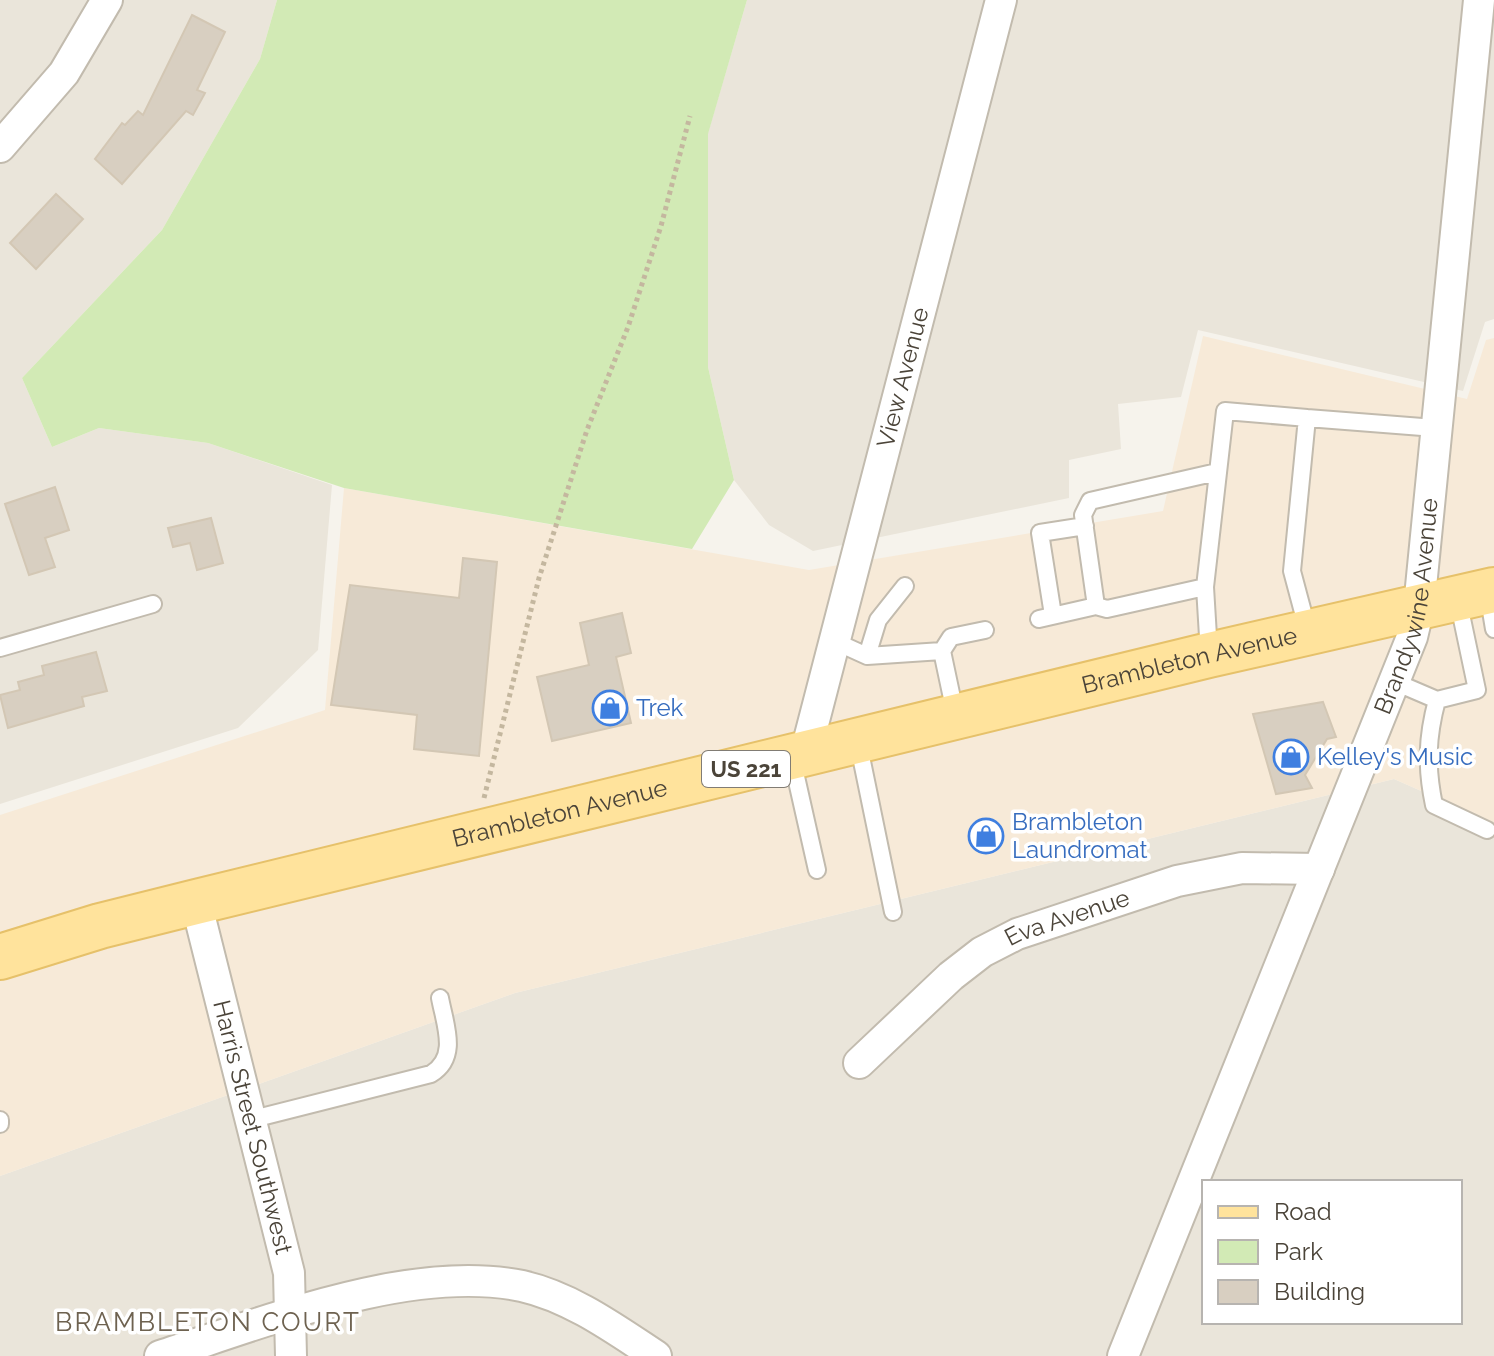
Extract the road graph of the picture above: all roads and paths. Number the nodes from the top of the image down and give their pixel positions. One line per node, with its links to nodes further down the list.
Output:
1 (107, 0): 6 (street)
2 (1001, 0): 18 (street, View Avenue)
3 (1479, 0): 4 (street, Brandywine Avenue)
4 (1484, 36): 8 (street, Brandywine Avenue)
5 (690, 116): 29 (path)
6 (0, 147)
7 (1307, 418): 8 (lane); 9 (lane); 17 (lane)
8 (1435, 428): 13 (street, Brandywine Avenue)
9 (1217, 472): 10 (lane); 12 (lane)
10 (1085, 526): 15 (lane); 15 (lane)
11 (905, 586): 22 (lane)
12 (1205, 587): 15 (lane); 21 (lane)
13 (1470, 603): 17 (main road, Brambleton Avenue / US 221); 23 (street, Brandywine Avenue); 24 (lane)
14 (153, 604): 19 (lane)
15 (1096, 606)
16 (985, 630): 20 (lane)
17 (1309, 633): 21 (main road, Brambleton Avenue / US 221)
18 (834, 641): 22 (lane); 27 (street, View Avenue)
19 (0, 648)
20 (942, 651): 22 (lane); 25 (lane)
21 (1209, 655): 25 (main road, Brambleton Avenue / US 221)
22 (867, 656)
23 (1395, 682): 24 (lane); 30 (street, Brandywine Avenue)
24 (1437, 700): 28 (lane)
25 (956, 718): 26 (main road, Brambleton Avenue / US 221)
26 (858, 742): 27 (main road, Brambleton Avenue / US 221); 33 (lane)
27 (798, 756): 29 (main road, Brambleton Avenue / US 221); 31 (lane)
28 (1487, 830)
29 (474, 834): 32 (main road, Brambleton Avenue / US 221)
30 (1319, 869): 36 (street, Eva Avenue); 42 (street, Brandywine Avenue)
31 (817, 870)
32 (196, 902): 34 (main road, Brambleton Avenue / US 221); 37 (street, Harris Street Southwest)
33 (893, 912)
34 (0, 957)
35 (440, 998): 37 (lane)
36 (859, 1063)
37 (253, 1119): 38 (street, Harris Street Southwest)
38 (293, 1314): 39 (street); 40 (street, Harris Street Southwest); 41 (street)
39 (160, 1356)
40 (291, 1356)
41 (656, 1356)
42 (1123, 1356)

